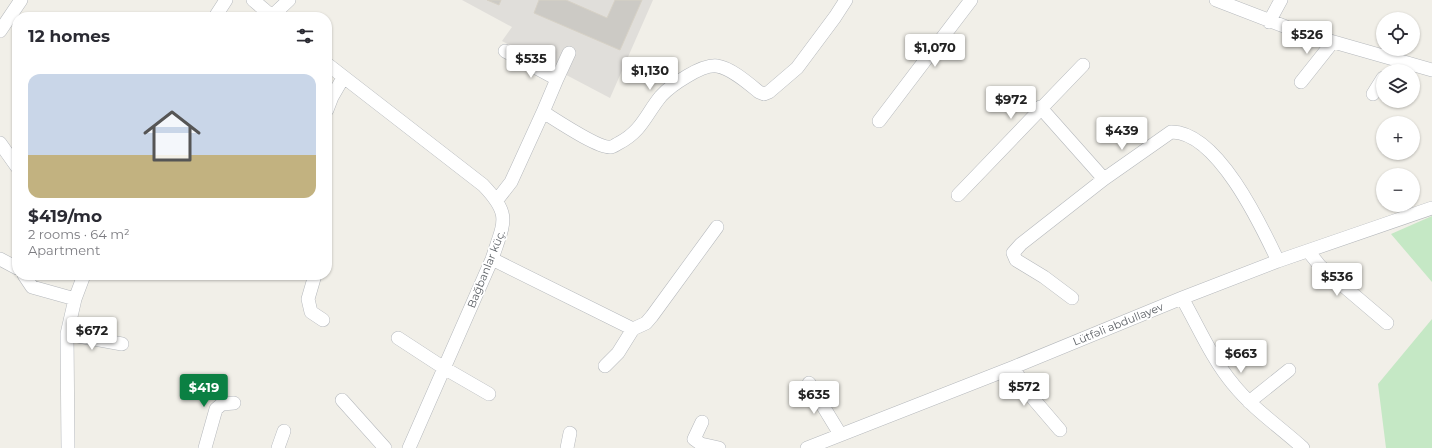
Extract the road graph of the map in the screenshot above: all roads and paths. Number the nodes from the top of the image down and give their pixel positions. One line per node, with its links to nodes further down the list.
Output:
1 (21, 0): 9 (street)
2 (226, 0): 10 (street)
3 (289, 0): 12 (street)
4 (846, 0): 31 (street)
5 (971, 0): 32 (street)
6 (1216, 0): 14 (street)
7 (1281, 0): 14 (street)
8 (258, 2): 11 (street)
9 (13, 12)
10 (218, 12)
11 (268, 12)
12 (276, 12)
13 (12, 13): 15 (street)
14 (1269, 22): 16 (street)
15 (0, 31)
16 (1332, 43): 19 (street); 26 (street)
17 (505, 51): 25 (street)
18 (568, 53): 25 (street)
19 (1395, 60): 20 (street); 23 (street)
20 (1392, 64)
21 (1082, 65): 30 (street)
22 (332, 68): 24 (street)
23 (1432, 70)
24 (343, 78): 29 (street); 37 (street)
25 (557, 79): 31 (street)
26 (1301, 82)
27 (1376, 89): 28 (street)
28 (1373, 94)
29 (332, 97)
30 (1040, 107): 35 (street); 36 (street)
31 (544, 112): 37 (street)
32 (879, 121)
33 (0, 143): 34 (street)
34 (12, 160)
35 (1104, 179): 43 (street); 48 (street)
36 (958, 194)
37 (498, 200): 42 (street, Bağbanlar küç.)
38 (1432, 208): 40 (street, Lütfəli abdullayev)
39 (717, 227): 53 (street)
40 (1308, 251): 43 (street, Lütfəli abdullayev); 52 (street)
41 (0, 259): 44 (street)
42 (492, 259): 53 (street); 58 (street, Bağbanlar küç.)
43 (1278, 261): 49 (street, Lütfəli abdullayev)
44 (12, 265)
45 (27, 280): 50 (street)
46 (82, 280): 50 (street)
47 (314, 280): 51 (street)
48 (1072, 298)
49 (1182, 298): 59 (street, Lütfəli abdullayev); 64 (street)
50 (75, 299): 54 (street)
51 (324, 320)
52 (1387, 323)
53 (633, 329): 57 (street)
54 (66, 334): 56 (street); 71 (street)
55 (398, 338): 58 (street)
56 (122, 344)
57 (605, 366)
58 (444, 368): 62 (street); 75 (street, Bağbanlar küç.)
59 (1014, 368): 67 (street); 70 (street, Lütfəli abdullayev)
60 (1289, 370): 64 (street)
61 (809, 383): 70 (street)
62 (489, 394)
63 (342, 400): 74 (street)
64 (1249, 402): 79 (street)
65 (234, 403): 72 (street)
66 (702, 422): 77 (street)
67 (1060, 430)
68 (284, 431): 73 (street)
69 (570, 433): 76 (street)
70 (840, 434): 78 (street, Lütfəli abdullayev)
71 (68, 448)
72 (205, 448)
73 (278, 448)
74 (385, 448)
75 (409, 448)
76 (567, 448)
77 (719, 448)
78 (807, 448)
79 (1303, 448)

